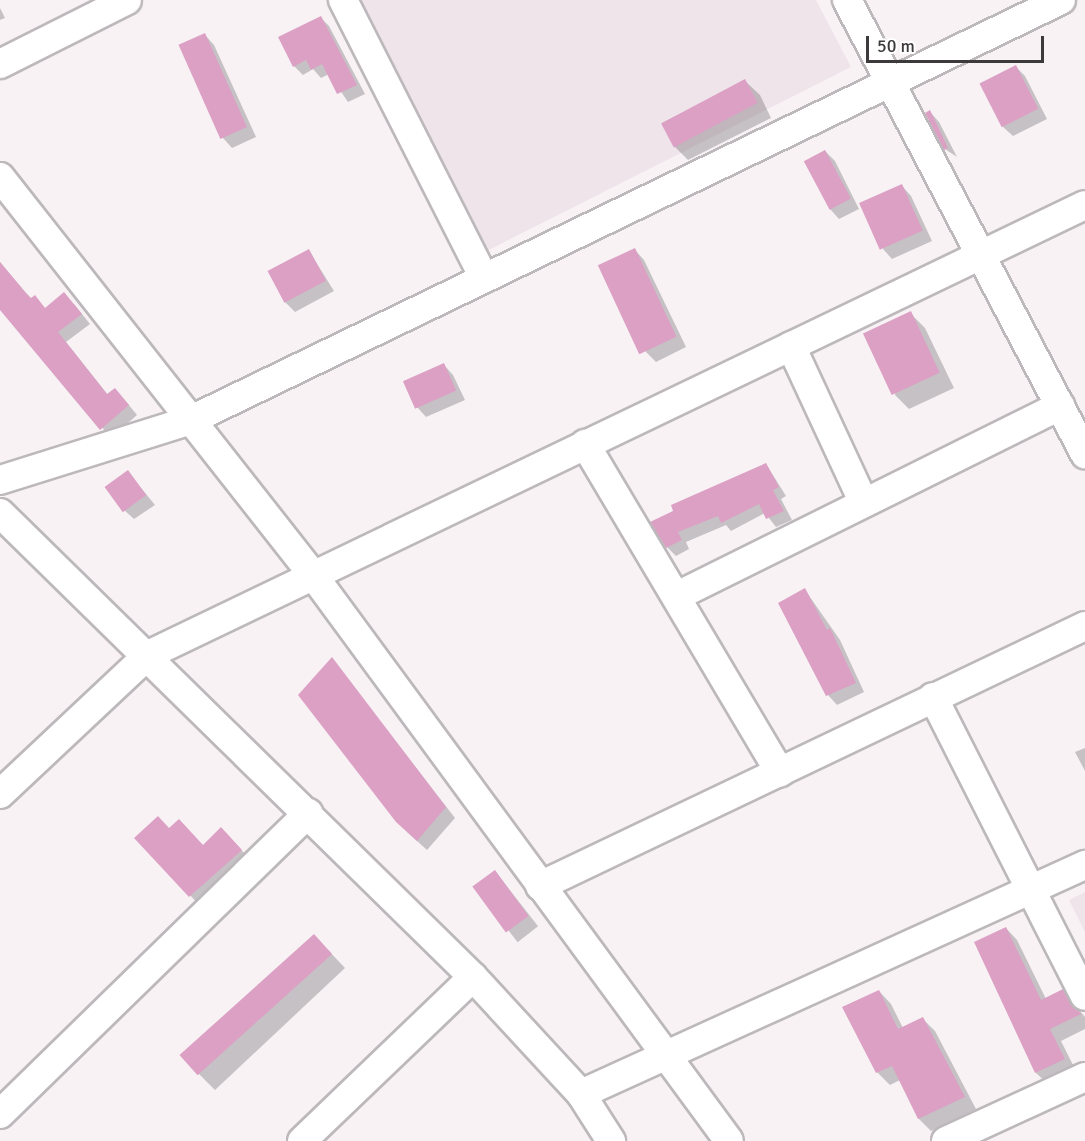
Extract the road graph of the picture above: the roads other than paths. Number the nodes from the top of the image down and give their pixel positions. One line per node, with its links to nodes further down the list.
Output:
1 (127, 0): 5 (street)
2 (343, 0): 10 (street)
3 (847, 0): 6 (street)
4 (1061, 0): 6 (street)
5 (0, 64)
6 (890, 81): 9 (street); 10 (street)
7 (0, 177): 13 (street)
8 (1085, 205): 9 (street)
9 (981, 255): 11 (street); 12 (street)
10 (484, 278): 13 (street)
11 (791, 346): 14 (street); 17 (street)
12 (1060, 406): 15 (street); 17 (street)
13 (191, 420): 16 (street); 19 (street)
14 (585, 444): 19 (street); 20 (street)
15 (1085, 454)
16 (0, 480)
17 (863, 501): 20 (street)
18 (0, 513): 22 (street)
19 (313, 576): 22 (street); 28 (street)
20 (677, 596): 24 (street)
21 (1085, 626): 23 (street)
22 (148, 655): 25 (street); 26 (street)
23 (933, 697): 24 (street); 29 (street)
24 (780, 772): 28 (street)
25 (0, 794)
26 (308, 813): 30 (street); 35 (street)
27 (1085, 865): 29 (street)
28 (540, 886): 32 (street)
29 (1031, 890): 31 (street); 32 (street)
30 (472, 976): 34 (street); 36 (street)
31 (1085, 996)
32 (664, 1056): 34 (street); 38 (street)
33 (1085, 1077): 39 (street)
34 (581, 1094): 37 (street)
35 (0, 1114)
36 (302, 1141)
37 (611, 1141)
38 (729, 1141)
39 (946, 1141)

